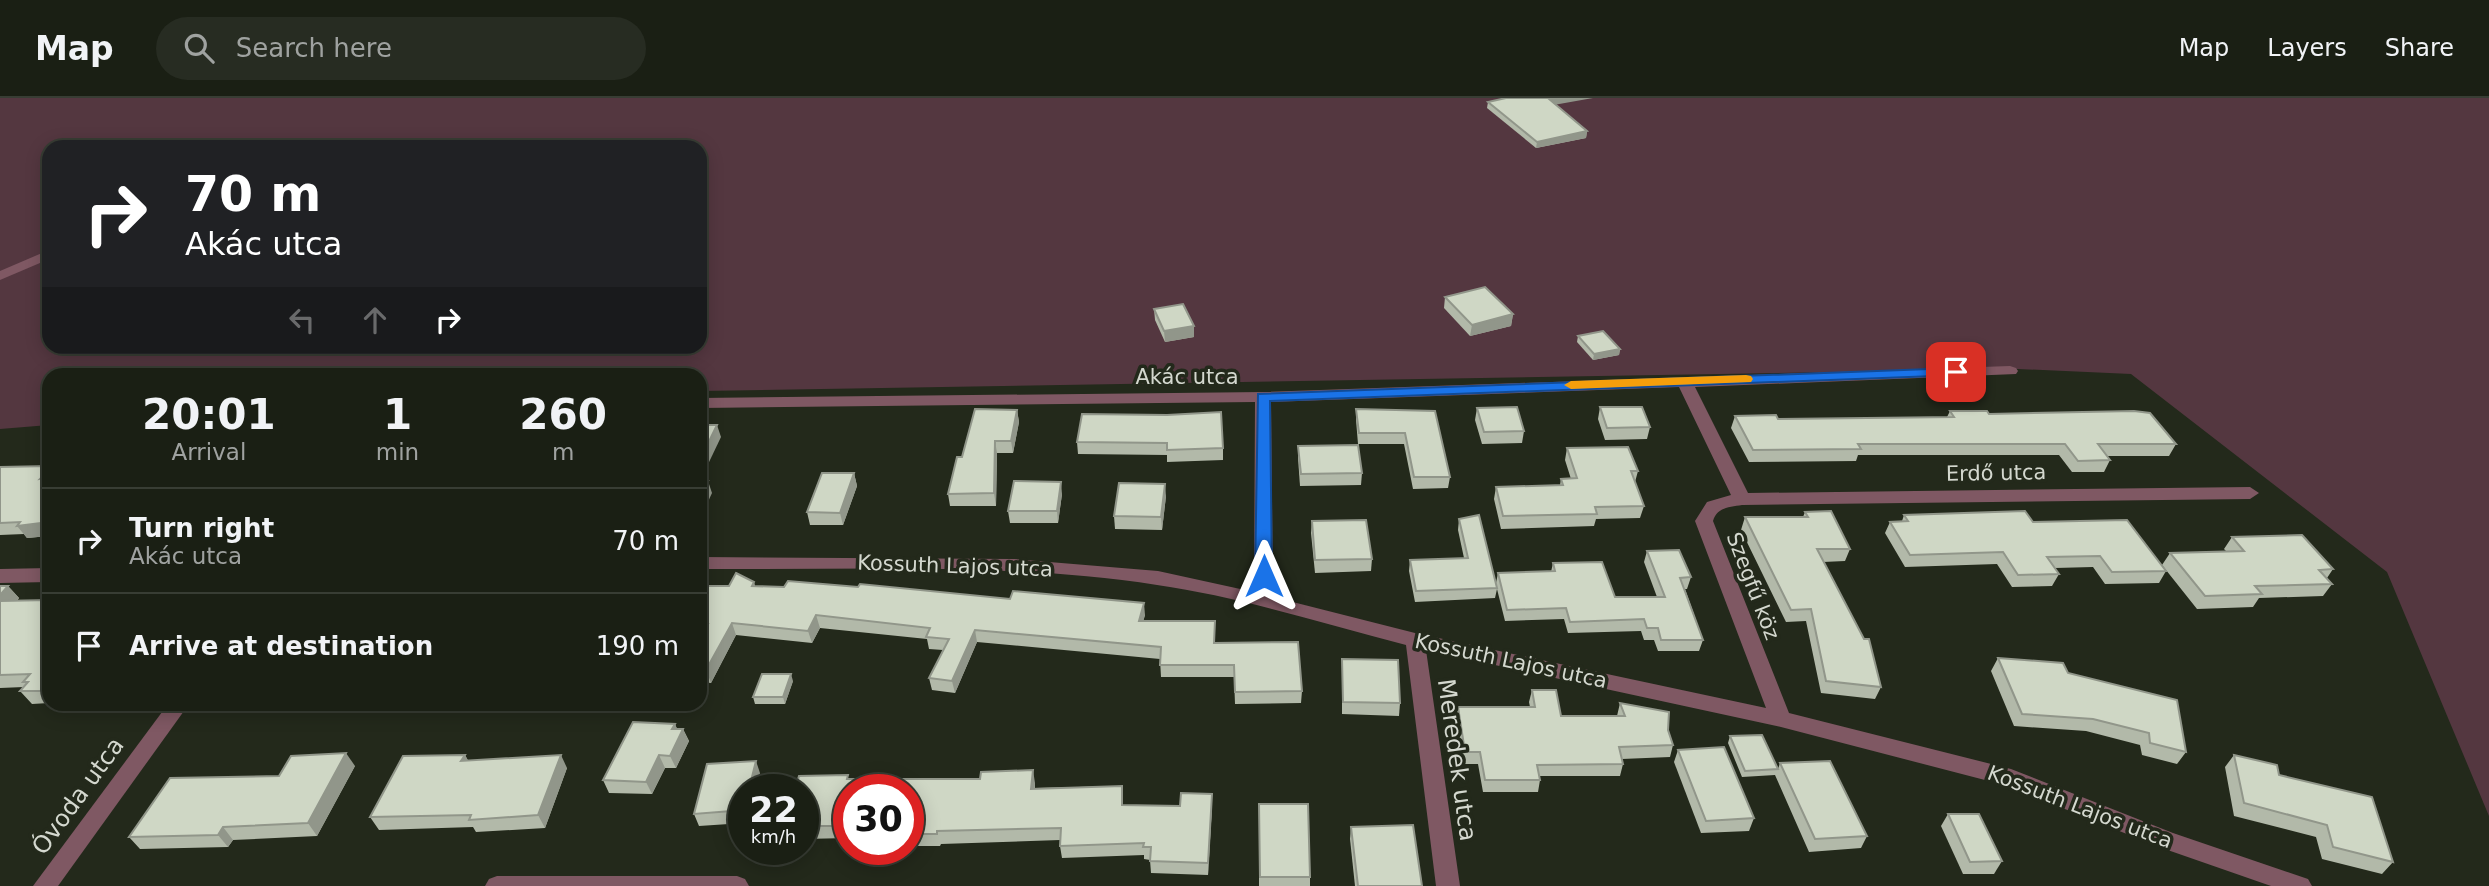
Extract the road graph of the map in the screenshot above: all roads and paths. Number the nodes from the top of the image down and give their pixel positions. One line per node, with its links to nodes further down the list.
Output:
1 (42, 257): 2 (street)
2 (0, 276)
3 (2010, 371): 4 (street, Akác utca)
4 (1684, 381): 5 (street, Akác utca); 8 (street, Szegfű köz)
5 (1263, 397): 6 (street, Akác utca); 12 (street)
6 (707, 403)
7 (2250, 493): 8 (street, Erdő utca)
8 (1742, 499): 15 (street, Szegfű köz)
9 (707, 563): 12 (street, Kossuth Lajos utca)
10 (42, 575): 11 (street)
11 (0, 576)
12 (1264, 601): 13 (street, Kossuth Lajos utca)
13 (1415, 640): 15 (street, Kossuth Lajos utca); 19 (street, Meredek utca)
14 (174, 711): 16 (street, Óvoda utca)
15 (1781, 719): 20 (street, Kossuth Lajos utca)
16 (45, 886)
17 (497, 886): 18 (street)
18 (737, 886)
19 (1448, 886)
20 (2300, 886)

